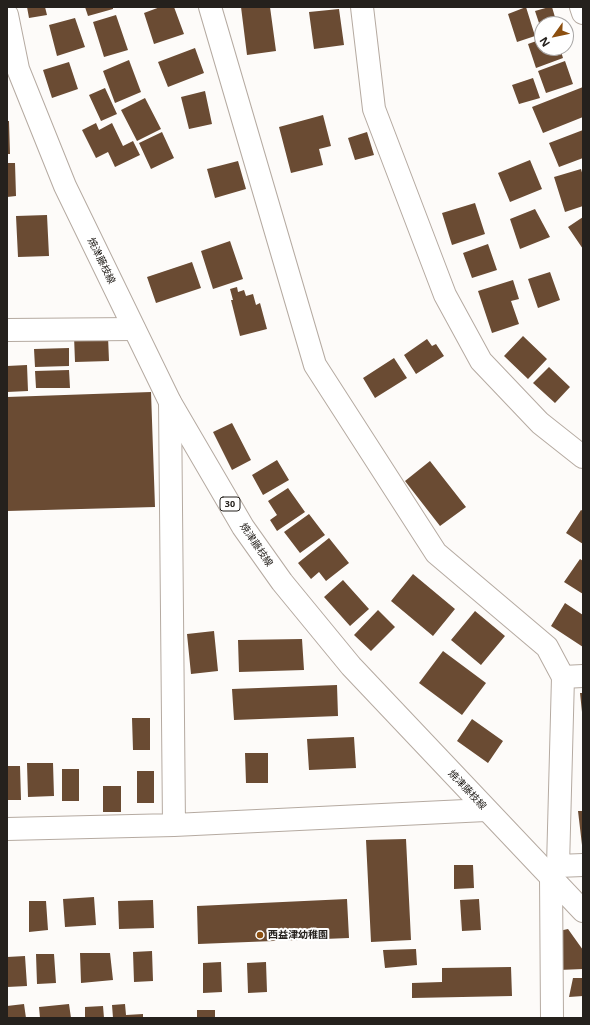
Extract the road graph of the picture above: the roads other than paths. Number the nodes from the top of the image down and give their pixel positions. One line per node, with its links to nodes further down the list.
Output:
1 (210, 7): 11 (street)
2 (362, 7): 10 (street)
3 (581, 7): 4 (street)
4 (583, 13)
5 (7, 15): 6 (street, 焼津藤枝線 / 30)
6 (12, 70): 7 (street, 焼津藤枝線 / 30)
7 (134, 329): 8 (street); 9 (street, 焼津藤枝線 / 30)
8 (7, 330)
9 (170, 402): 12 (street, 焼津藤枝線 / 30); 13 (street)
10 (583, 457)
11 (573, 677): 16 (street)
12 (486, 810): 13 (street); 16 (street, 焼津藤枝線 / 30)
13 (174, 825): 14 (street)
14 (7, 829)
15 (583, 865): 16 (street)
16 (554, 872): 17 (street, 焼津藤枝線 / 30); 18 (street)
17 (583, 911)
18 (552, 1018)

